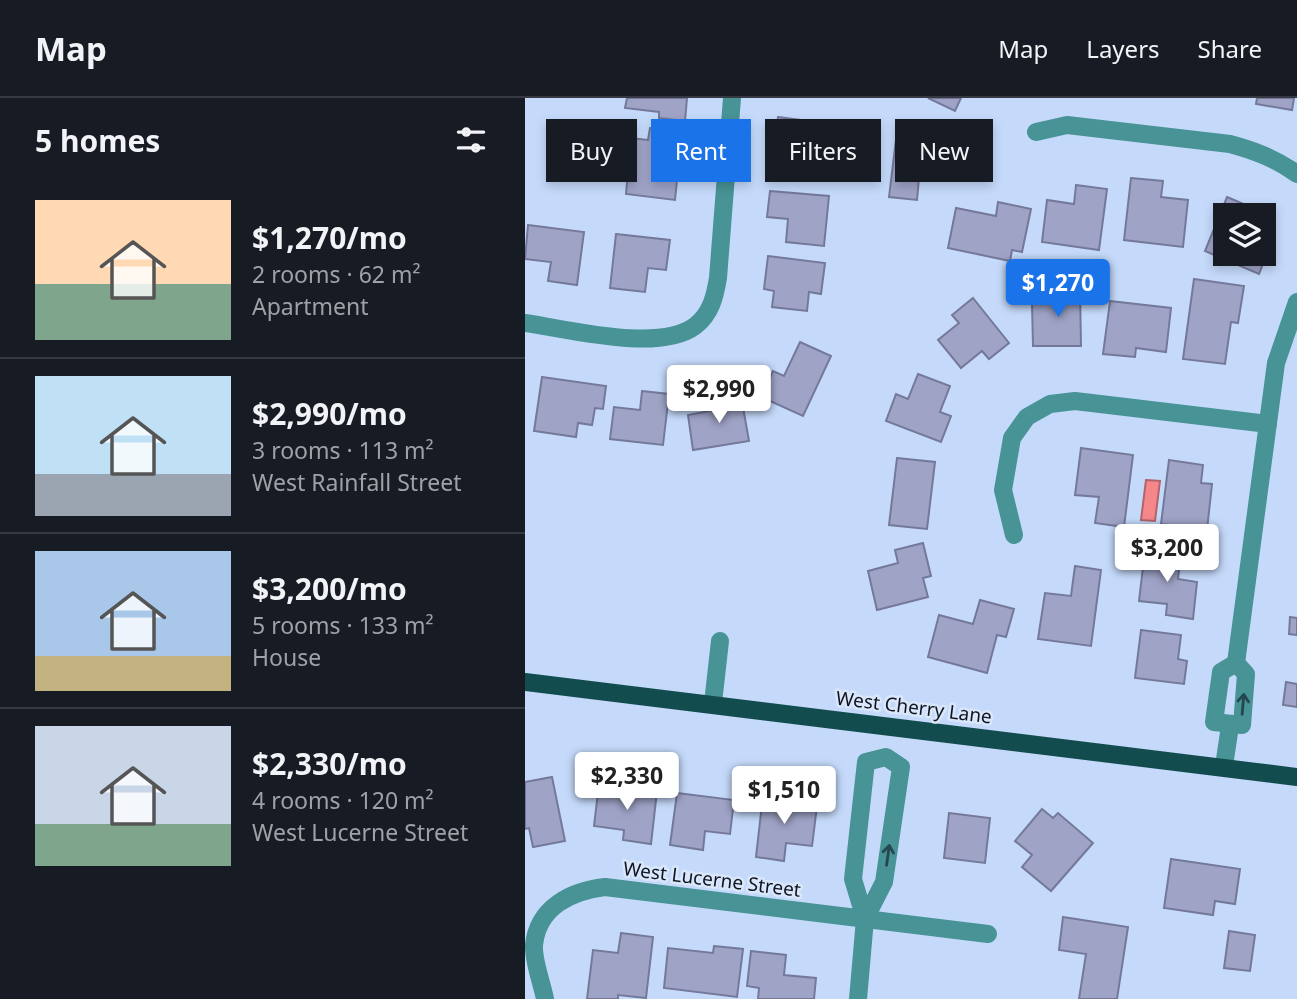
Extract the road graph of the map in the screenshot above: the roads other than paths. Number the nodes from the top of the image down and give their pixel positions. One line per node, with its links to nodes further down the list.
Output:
1 (732, 98): 5 (street)
2 (1036, 132): 3 (street)
3 (1297, 174)
4 (1297, 302): 6 (street)
5 (525, 323)
6 (1268, 424): 7 (street); 9 (street)
7 (1014, 535)
8 (720, 641): 11 (street)
9 (1236, 663): 13 (street, one-way to 9); 13 (street)
10 (525, 682): 11 (main road, West Cherry Lane)
11 (713, 703): 12 (main road, West Cherry Lane)
12 (890, 725): 14 (street); 15 (main road, West Cherry Lane)
13 (1230, 726): 15 (street)
14 (886, 757): 17 (street, one-way to 14); 17 (street)
15 (1224, 766): 16 (main road, West Cherry Lane)
16 (1297, 777)
17 (865, 919): 18 (street, West Lucerne Street); 19 (street, West Lucerne Street); 20 (street)
18 (988, 934)
19 (545, 999)
20 (858, 999)

